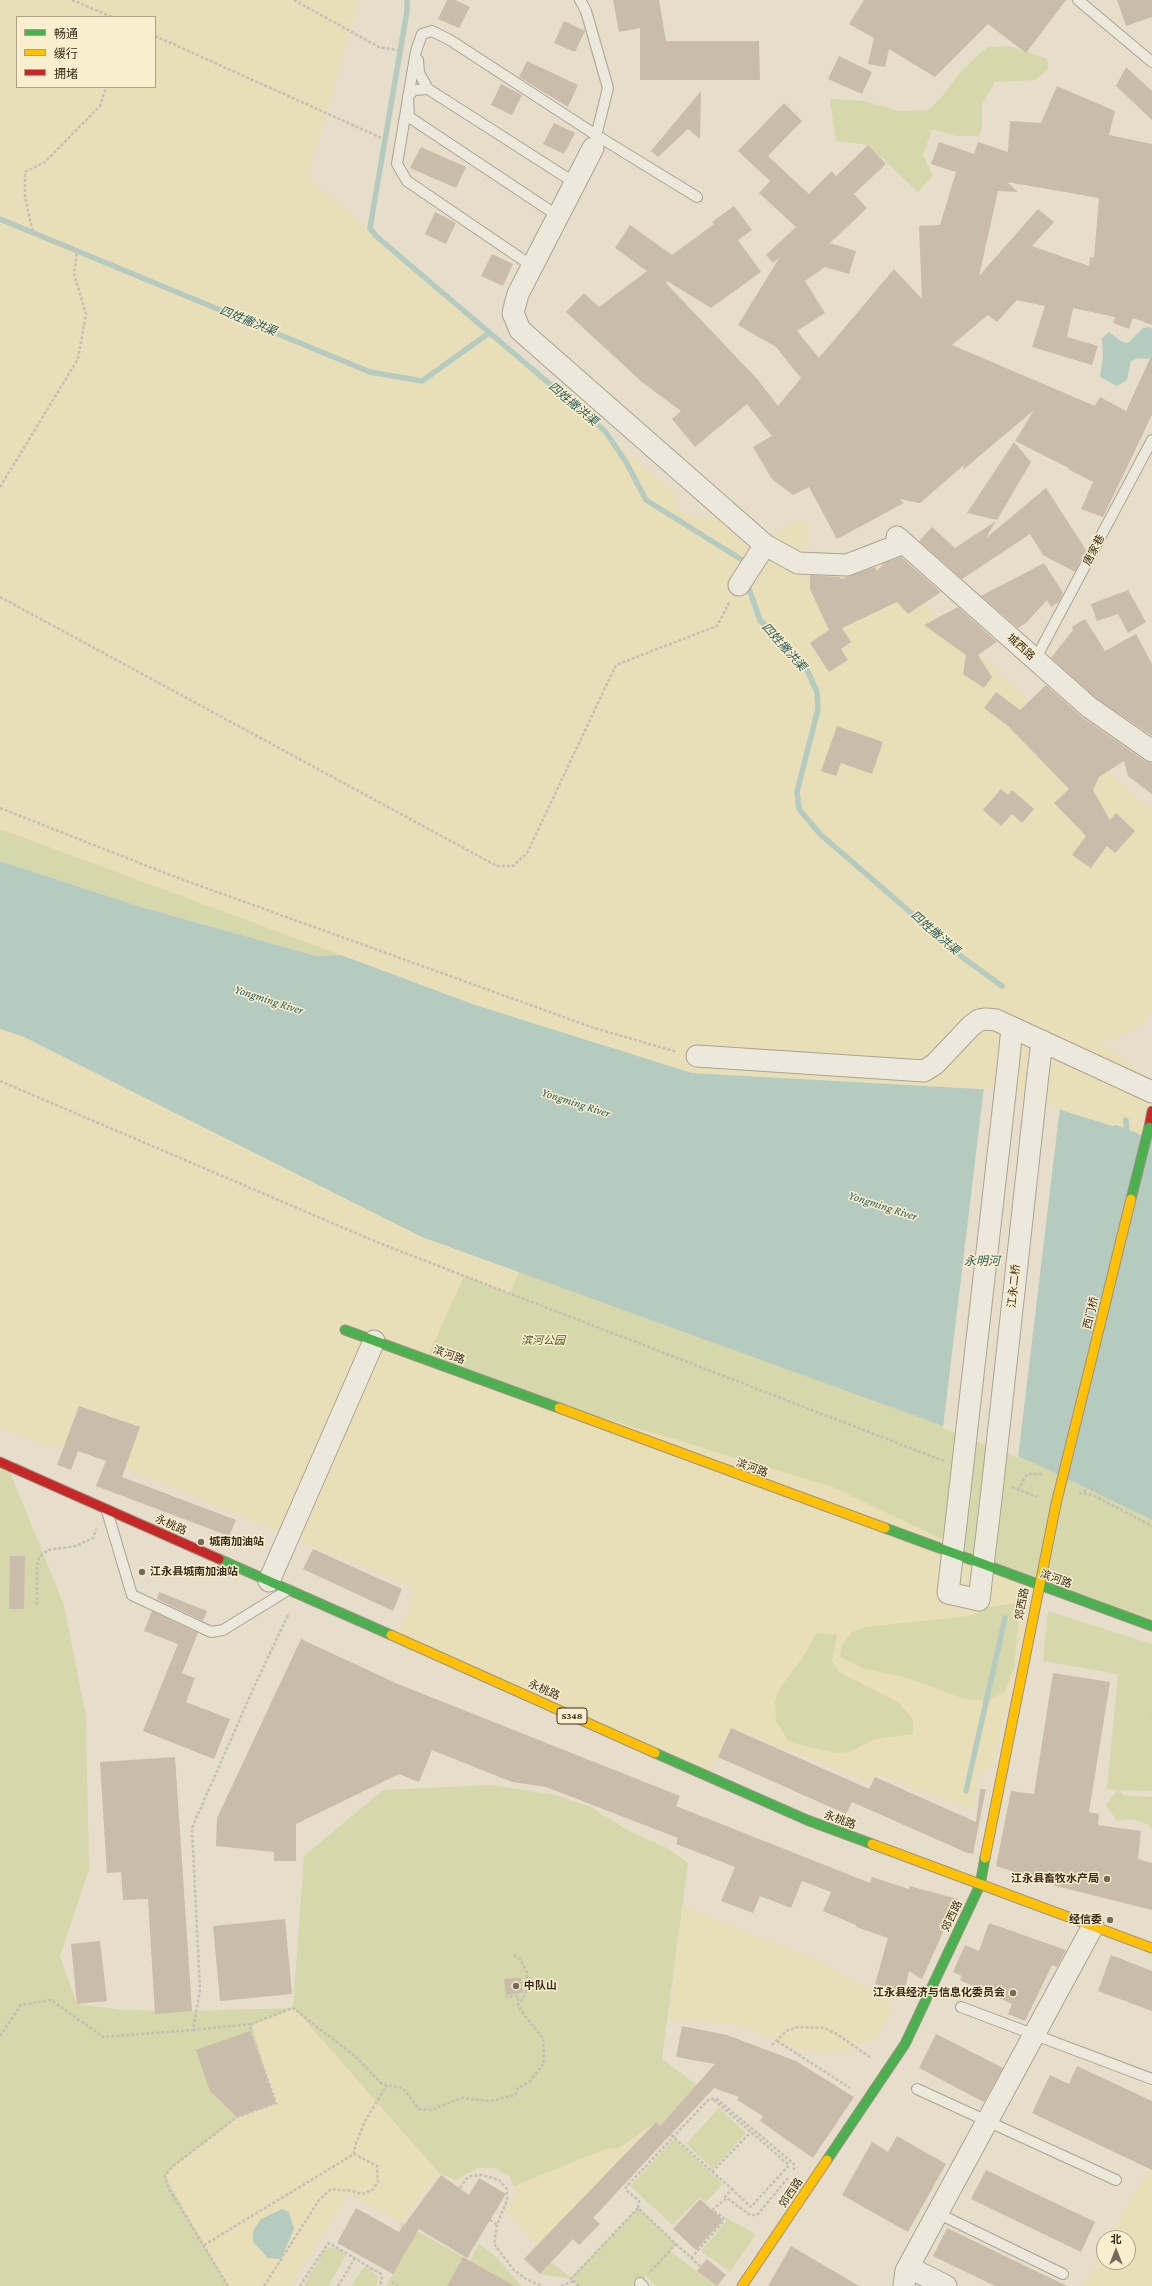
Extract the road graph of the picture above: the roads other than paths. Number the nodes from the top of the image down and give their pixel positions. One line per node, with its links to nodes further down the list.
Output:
1 (580, 0): 9 (lane)
2 (1078, 0): 4 (lane)
3 (416, 50): 5 (lane); 6 (lane); 9 (lane)
4 (1152, 62)
5 (428, 89): 6 (lane); 10 (lane)
6 (408, 96): 7 (lane); 8 (lane)
7 (409, 117): 8 (lane); 12 (lane)
8 (403, 129): 13 (lane)
9 (595, 142): 10 (street); 11 (lane)
10 (575, 183): 12 (street)
11 (697, 197)
12 (558, 216): 13 (street)
13 (532, 266): 15 (street)
14 (1152, 440): 17 (lane, 唐家巷)
15 (760, 553): 16 (street); 17 (street, 城西路)
16 (739, 585)
17 (1035, 660): 18 (street, 城西路)
18 (1152, 751)
19 (1012, 1028): 20 (street); 21 (street); 29 (street, bridge)
20 (1042, 1041): 22 (street); 30 (street, 江永二桥, bridge)
21 (697, 1056)
22 (1152, 1092)
23 (1152, 1111): 27 (street, 西门桥, bridge)
24 (345, 1330): 25 (street, 滨河路)
25 (374, 1341): 29 (street, 滨河路); 31 (street)
26 (0, 1462): 28 (street, 永桃路 / S348)
27 (1056, 1504): 32 (street, 郊西路)
28 (106, 1509): 31 (street, 永桃路 / S348); 33 (lane)
29 (952, 1554): 30 (street, 滨河路); 30 (street, 江永二桥)
30 (983, 1566): 32 (street, 滨河路)
31 (269, 1581): 33 (street, 永桃路 / S348)
32 (1038, 1586): 34 (street, 滨河路); 35 (street, 郊西路)
33 (288, 1590): 35 (street, 永桃路 / S348)
34 (1152, 1626)
35 (980, 1885): 36 (street, 永桃路 / S348); 47 (street, 郊西路)
36 (1093, 1926): 37 (street, 永桃路 / S348); 39 (street)
37 (1152, 1948)
38 (961, 2007): 39 (lane)
39 (1035, 2034): 40 (lane); 42 (street)
40 (1152, 2079)
41 (916, 2089): 42 (lane)
42 (988, 2121): 43 (lane); 44 (street)
43 (1116, 2180)
44 (938, 2213): 45 (lane); 46 (street)
45 (1063, 2274)
46 (906, 2277): 48 (street)
47 (742, 2286)
48 (946, 2286)

